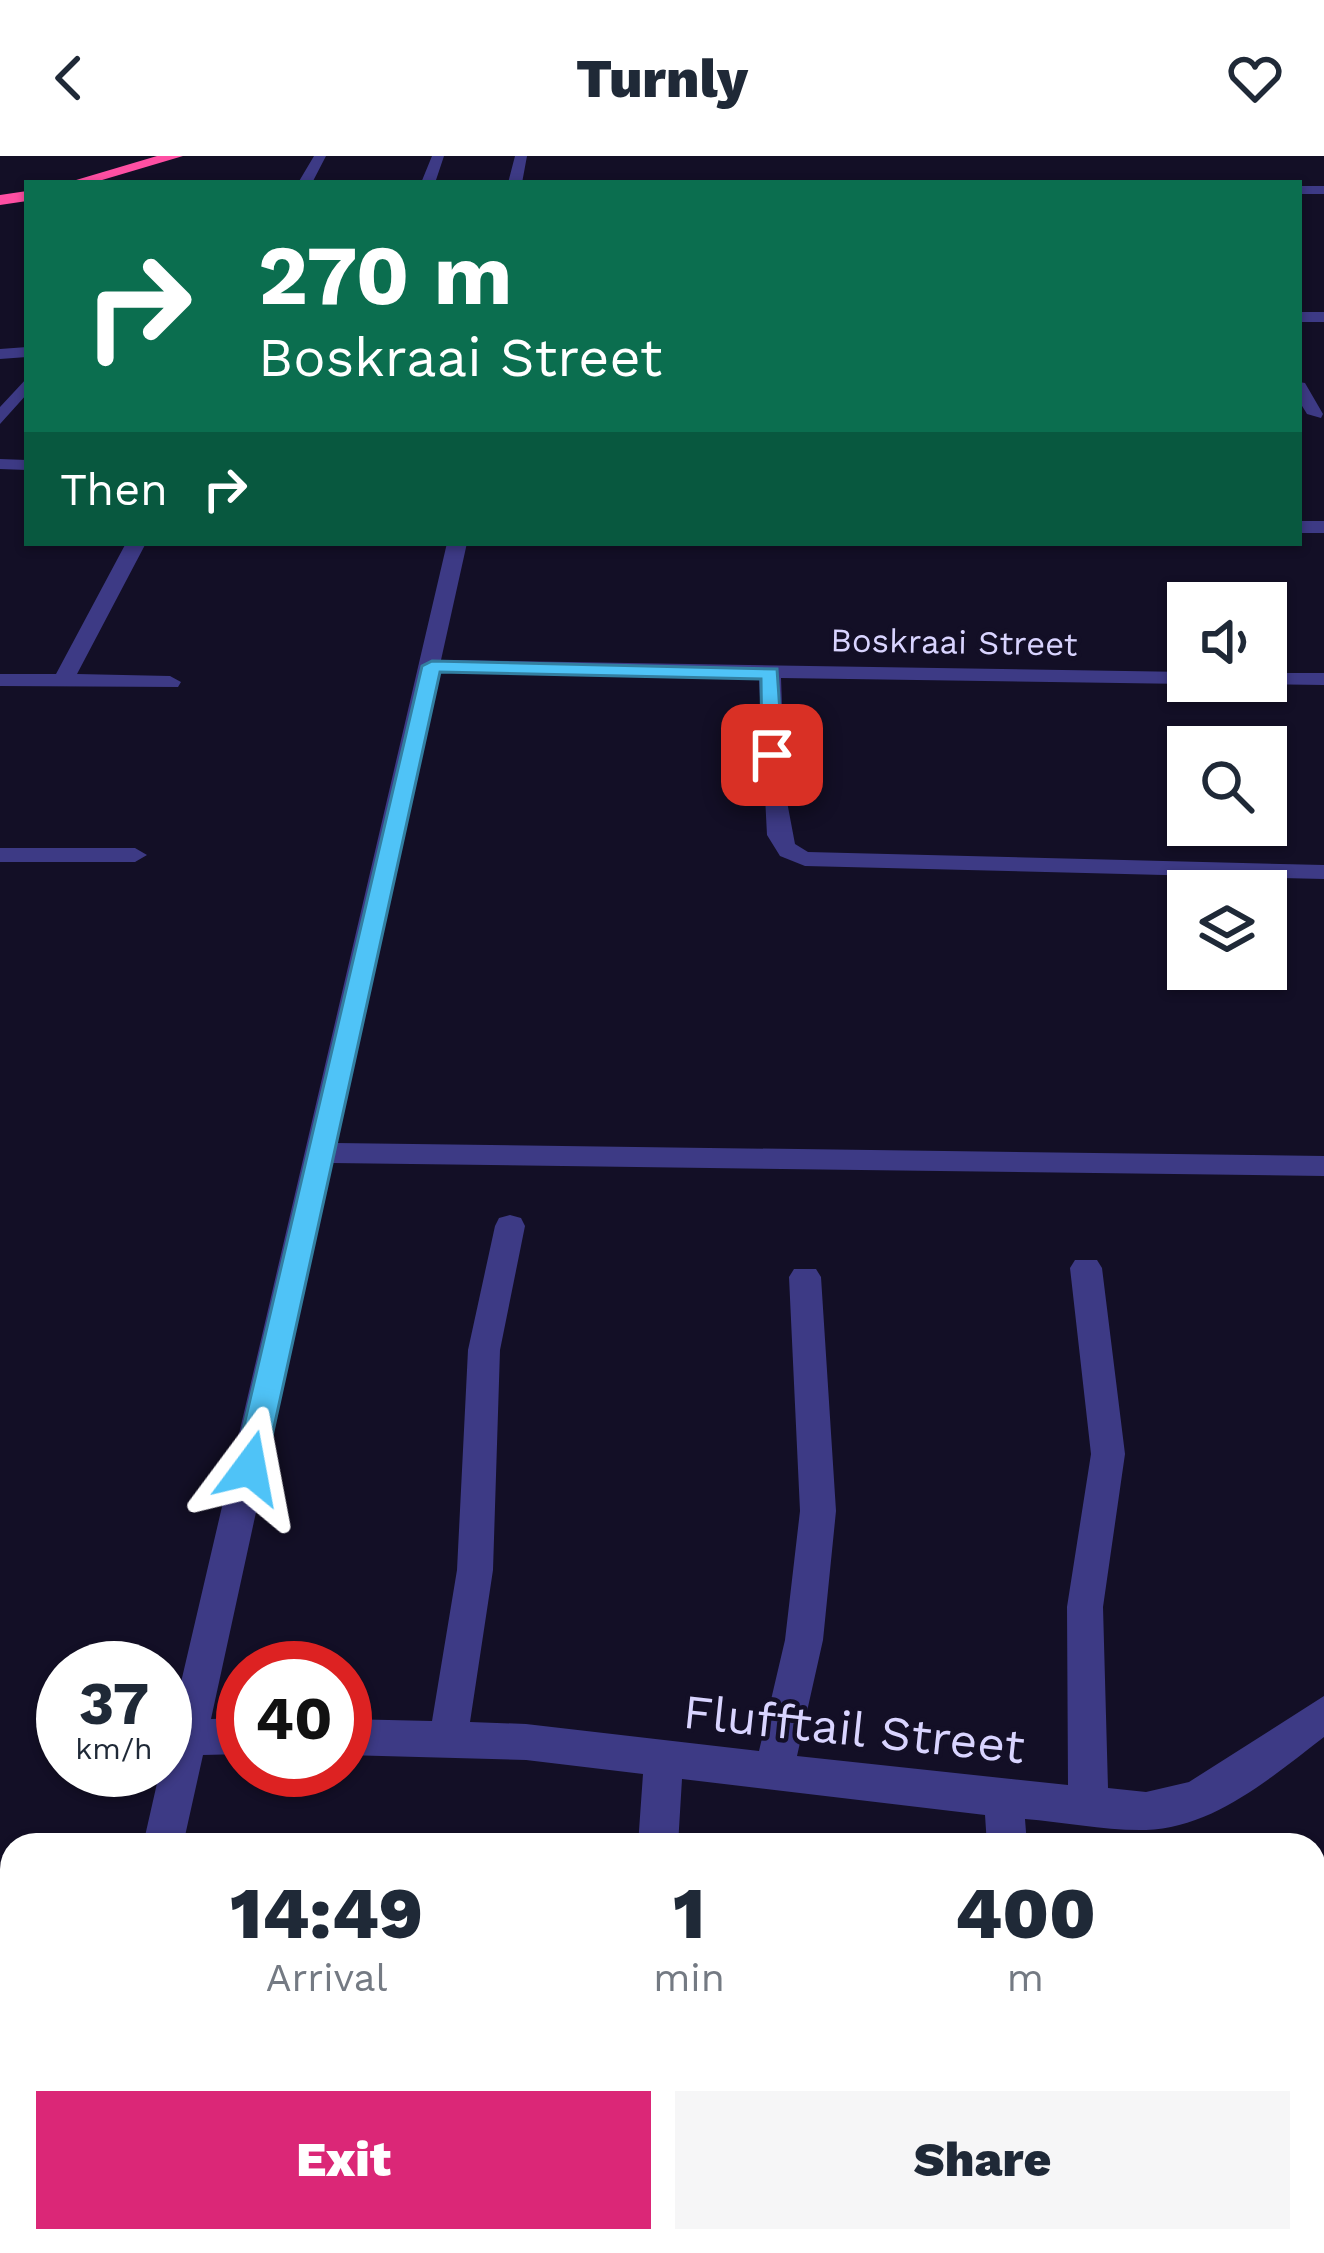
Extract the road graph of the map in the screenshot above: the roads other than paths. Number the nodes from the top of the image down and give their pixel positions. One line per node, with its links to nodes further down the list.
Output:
1 (175, 156): 2 (highway)
2 (86, 180)
3 (24, 387): 6 (street)
4 (1302, 392): 5 (street)
5 (1315, 414)
6 (0, 419)
7 (134, 546): 15 (street)
8 (456, 546): 9 (street)
9 (432, 666): 10 (street, Boskraai Street); 20 (street)
10 (770, 673): 11 (street, Boskraai Street); 19 (street)
11 (1167, 678)
12 (1287, 679): 13 (street)
13 (1324, 679)
14 (0, 680): 15 (street)
15 (62, 681): 16 (street)
16 (170, 682)
17 (0, 855): 18 (street)
18 (135, 855)
19 (1324, 872)
20 (322, 1153): 21 (street); 26 (street)
21 (1324, 1166)
22 (510, 1226): 28 (street)
23 (1086, 1268): 33 (street)
24 (805, 1277): 30 (street)
25 (1324, 1714): 33 (street, Flufftail Street)
26 (192, 1716)
27 (372, 1738): 28 (street, Flufftail Street)
28 (448, 1740): 29 (street, Flufftail Street)
29 (664, 1760): 30 (street, Flufftail Street); 35 (street)
30 (773, 1773): 32 (street, Flufftail Street)
31 (174, 1797): 34 (street)
32 (1004, 1798): 33 (street, Flufftail Street); 36 (street)
33 (1089, 1805)
34 (166, 1833)
35 (659, 1833)
36 (1006, 1833)

